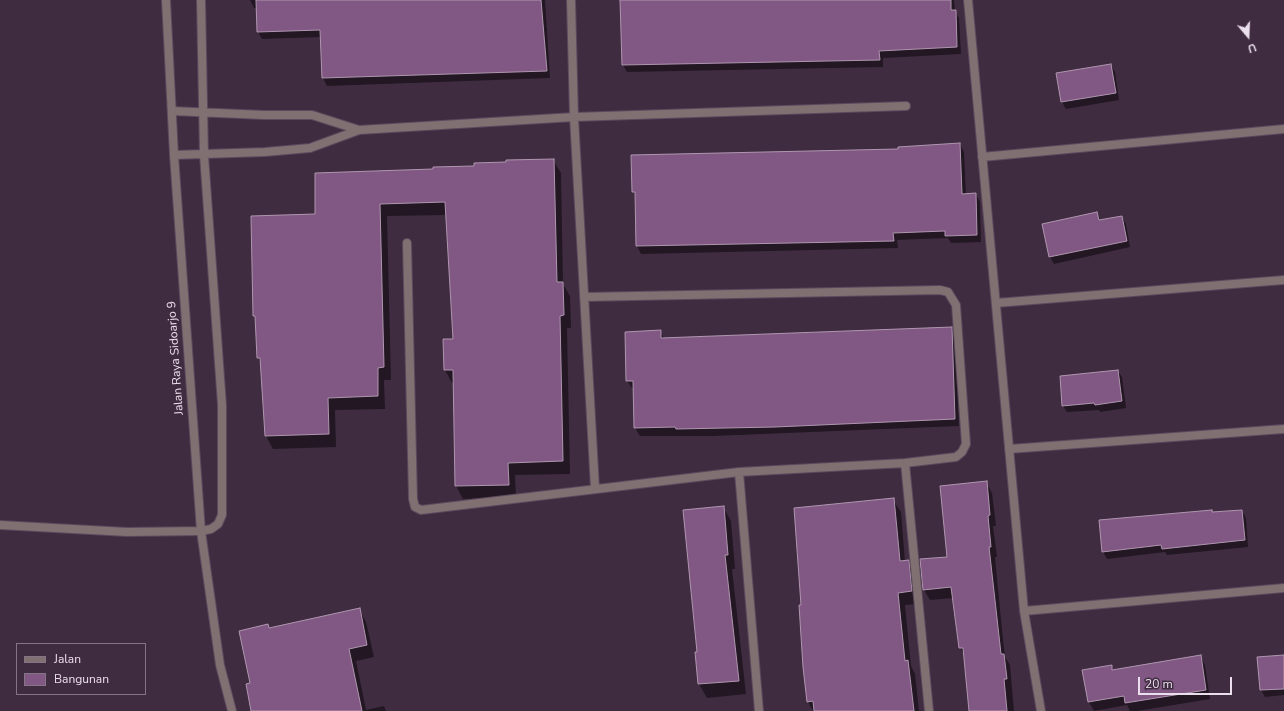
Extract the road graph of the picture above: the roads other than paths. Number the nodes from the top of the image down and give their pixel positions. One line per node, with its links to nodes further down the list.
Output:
1 (166, 0): 6 (street, Jalan Raya Sidoarjo 9)
2 (201, 0): 7 (street)
3 (571, 0): 8 (street)
4 (968, 0): 13 (street)
5 (906, 106): 8 (street)
6 (172, 111): 7 (street); 11 (street, Jalan Raya Sidoarjo 9)
7 (204, 112): 10 (street); 12 (street)
8 (574, 117): 10 (street); 16 (street)
9 (1284, 129): 13 (street)
10 (359, 130): 12 (street)
11 (174, 155): 12 (street); 24 (street, Jalan Raya Sidoarjo 9)
12 (204, 155): 24 (street)
13 (982, 157): 17 (street)
14 (407, 243): 22 (street)
15 (1284, 280): 17 (street)
16 (584, 297): 20 (street); 22 (street)
17 (996, 303): 19 (street)
18 (1284, 429): 19 (street)
19 (1009, 449): 26 (street)
20 (905, 463): 21 (street); 29 (street)
21 (739, 472): 22 (street); 28 (street)
22 (595, 488)
23 (0, 525): 24 (street)
24 (201, 531): 27 (street, Jalan Raya Sidoarjo 9)
25 (1284, 588): 26 (street)
26 (1024, 611): 30 (street)
27 (232, 711)
28 (760, 711)
29 (929, 711)
30 (1041, 711)

